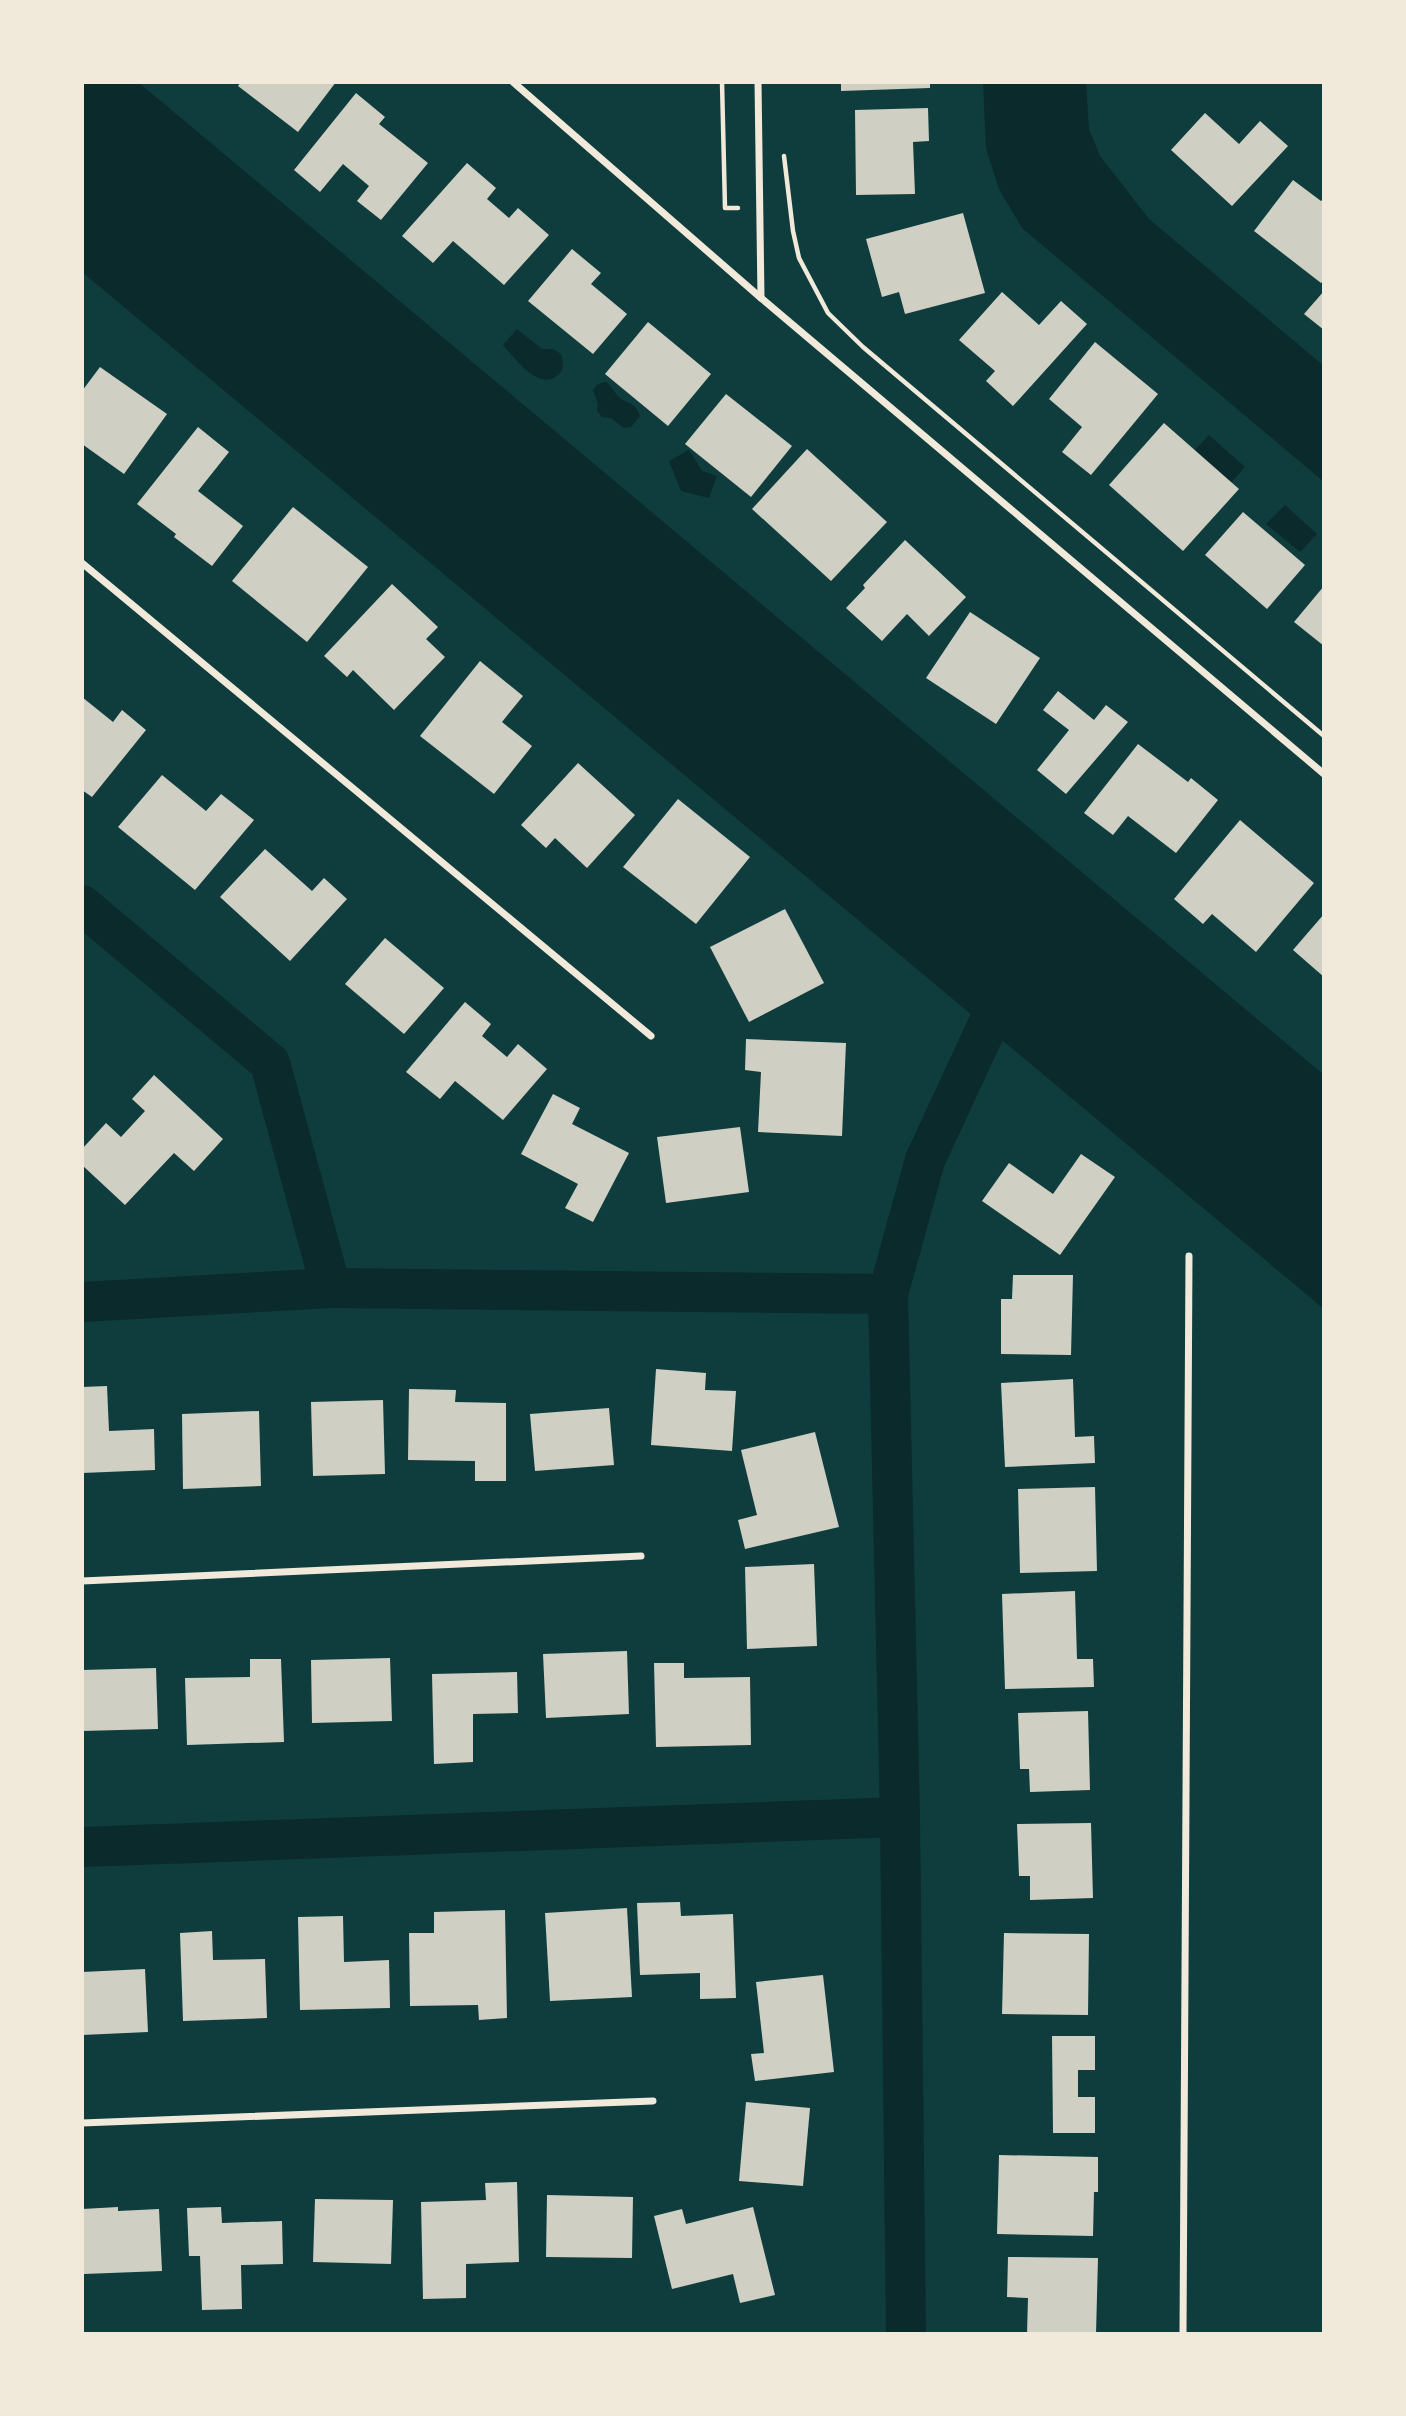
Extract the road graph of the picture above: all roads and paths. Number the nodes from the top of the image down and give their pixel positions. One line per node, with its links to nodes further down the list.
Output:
1 (513, 82): 6 (street)
2 (722, 82): 5 (path)
3 (758, 82): 4 (street)
4 (760, 120): 5 (street); 8 (path)
5 (760, 206): 6 (street)
6 (761, 298): 9 (street)
7 (82, 563): 10 (street)
8 (1324, 736)
9 (1324, 774)
10 (650, 1036)
11 (1189, 1256): 16 (street)
12 (641, 1556): 13 (street)
13 (82, 1581)
14 (653, 2101): 15 (street)
15 (82, 2123)
16 (1183, 2334)

